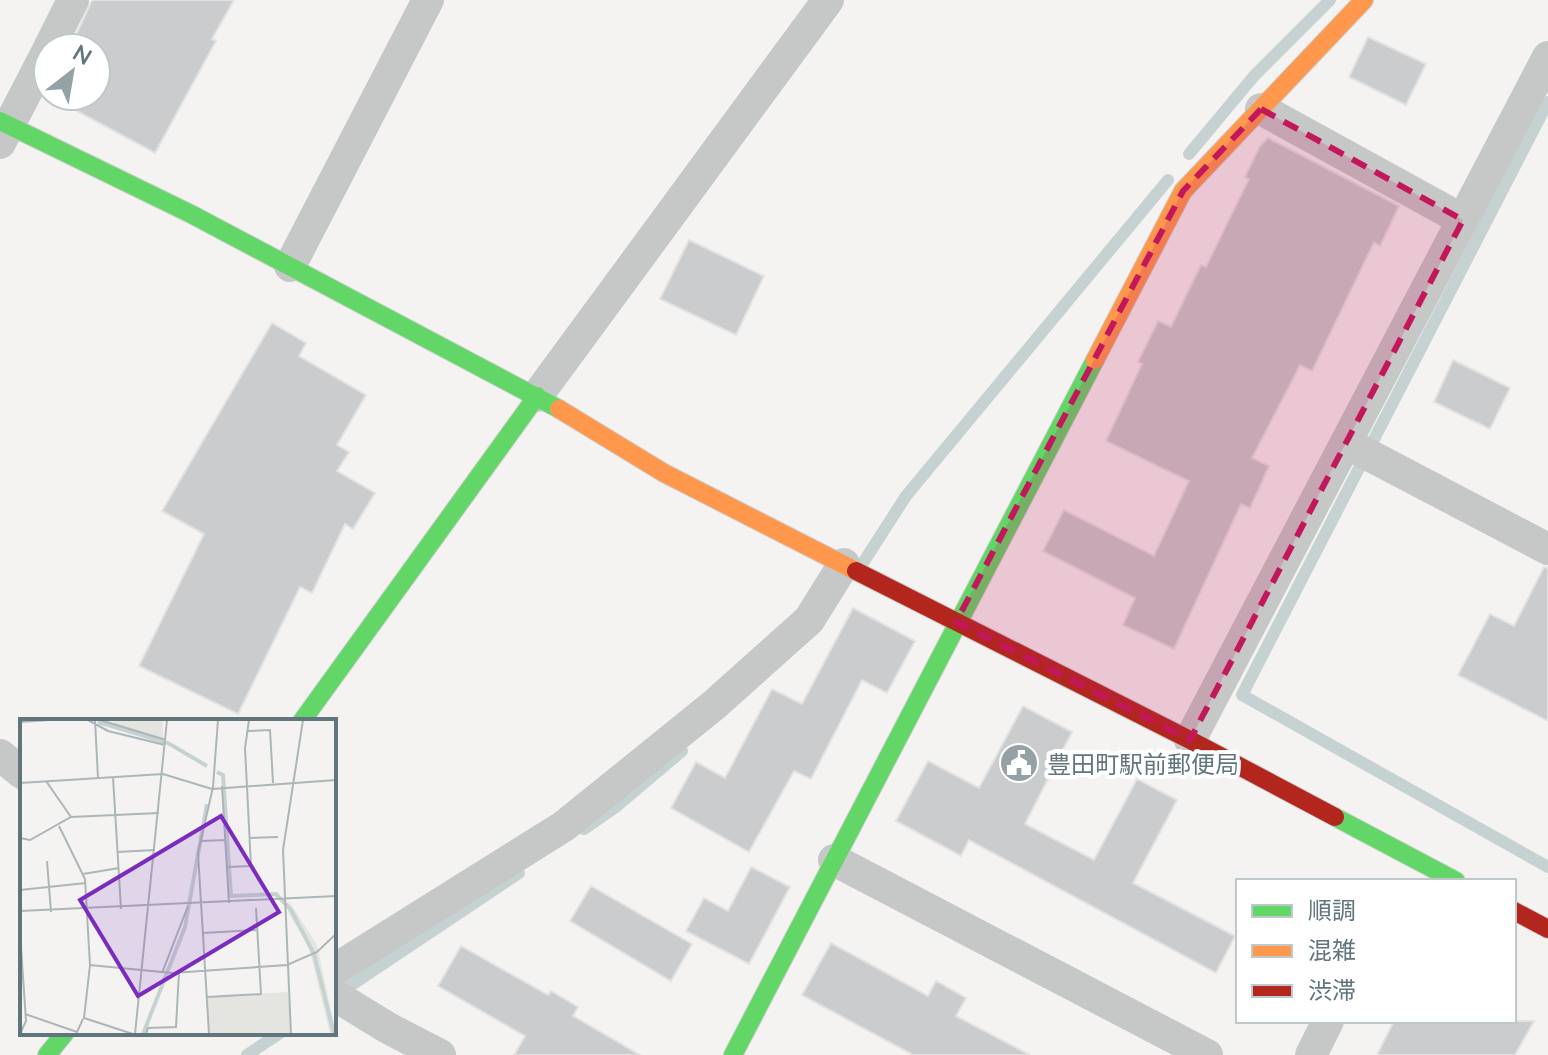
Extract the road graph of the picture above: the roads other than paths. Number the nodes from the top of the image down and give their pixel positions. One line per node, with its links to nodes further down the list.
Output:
1 (73, 0): 5 (street)
2 (428, 0): 11 (street)
3 (828, 0): 12 (street)
4 (1364, 0): 8 (street)
5 (57, 32)
6 (1548, 57): 10 (street)
7 (32, 78): 9 (street)
8 (1261, 109): 10 (street); 16 (street)
9 (3, 130): 11 (street)
10 (1463, 220): 13 (street)
11 (290, 266): 12 (street)
12 (537, 396): 15 (street); 17 (street)
13 (1346, 443): 14 (street); 18 (street)
14 (1548, 549)
15 (844, 564): 16 (street); 25 (street)
16 (956, 622): 18 (street); 21 (street)
17 (303, 719)
18 (1190, 740): 22 (street)
19 (0, 755): 20 (street)
20 (20, 771)
21 (834, 860): 31 (street); 32 (street)
22 (1452, 879)
23 (1516, 912): 24 (street)
24 (1548, 929)
25 (336, 969)
26 (336, 996): 30 (street)
27 (1327, 1023): 33 (street)
28 (63, 1035): 29 (street)
29 (47, 1055)
30 (440, 1055)
31 (733, 1055)
32 (1207, 1055)
33 (1311, 1055)

